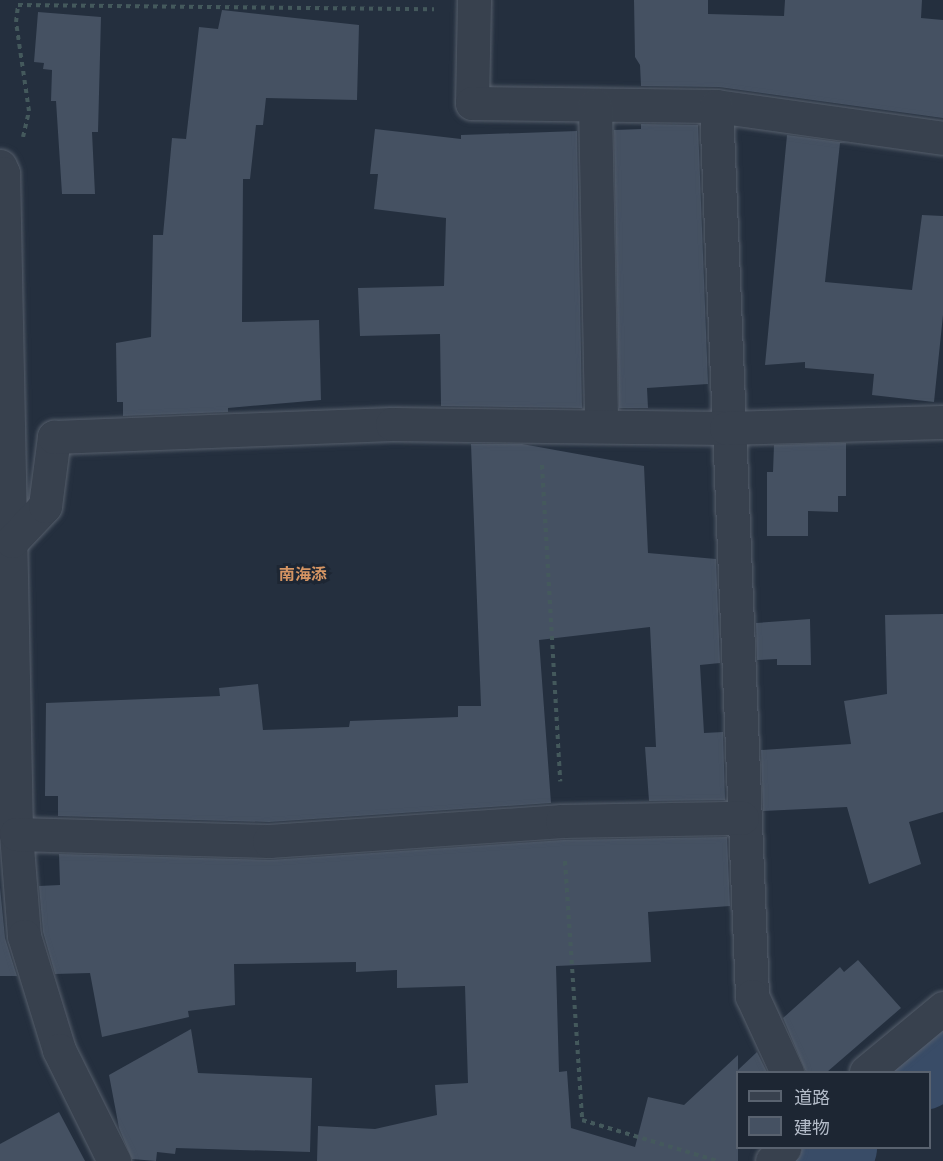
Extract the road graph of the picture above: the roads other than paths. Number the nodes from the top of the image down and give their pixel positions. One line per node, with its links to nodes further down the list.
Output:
1 (474, 5): 2 (street)
2 (595, 105): 3 (street); 7 (street)
3 (716, 106): 4 (street); 8 (street)
4 (943, 138)
5 (1, 167): 9 (street)
6 (943, 422): 8 (street)
7 (601, 426): 8 (street); 9 (street)
8 (726, 428): 10 (street)
9 (12, 541): 11 (street)
10 (742, 818): 11 (street); 13 (street)
11 (16, 834): 16 (street)
12 (943, 1008): 14 (street)
13 (787, 1071)
14 (867, 1071)
15 (783, 1149): 17 (street)
16 (114, 1161)
17 (772, 1161)

